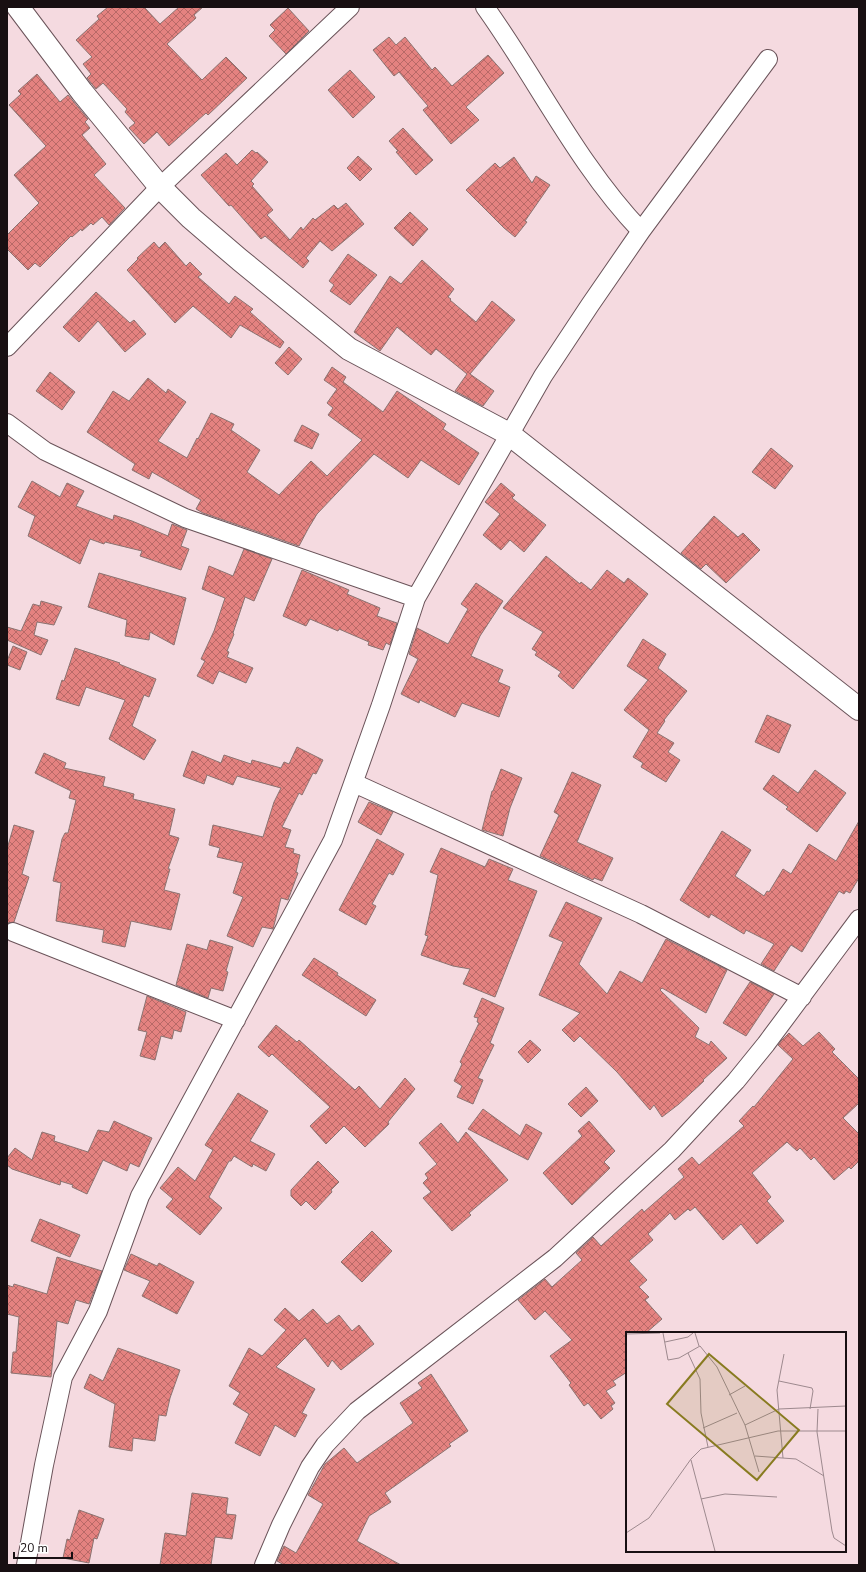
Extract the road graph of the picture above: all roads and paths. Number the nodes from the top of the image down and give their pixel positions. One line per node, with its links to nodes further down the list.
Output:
1 (18, 7): 5 (main road)
2 (350, 7): 5 (street)
3 (485, 7): 6 (street)
4 (768, 59): 6 (street)
5 (160, 186): 7 (street); 9 (main road)
6 (641, 232): 9 (street)
7 (7, 347)
8 (7, 423): 10 (street)
9 (509, 434): 10 (street); 11 (main road)
10 (416, 598): 12 (street)
11 (859, 709)
12 (354, 783): 15 (street); 16 (street)
13 (859, 919): 15 (street)
14 (13, 932): 16 (street)
15 (802, 996): 18 (street)
16 (236, 1020): 17 (street)
17 (26, 1565)
18 (264, 1565)

